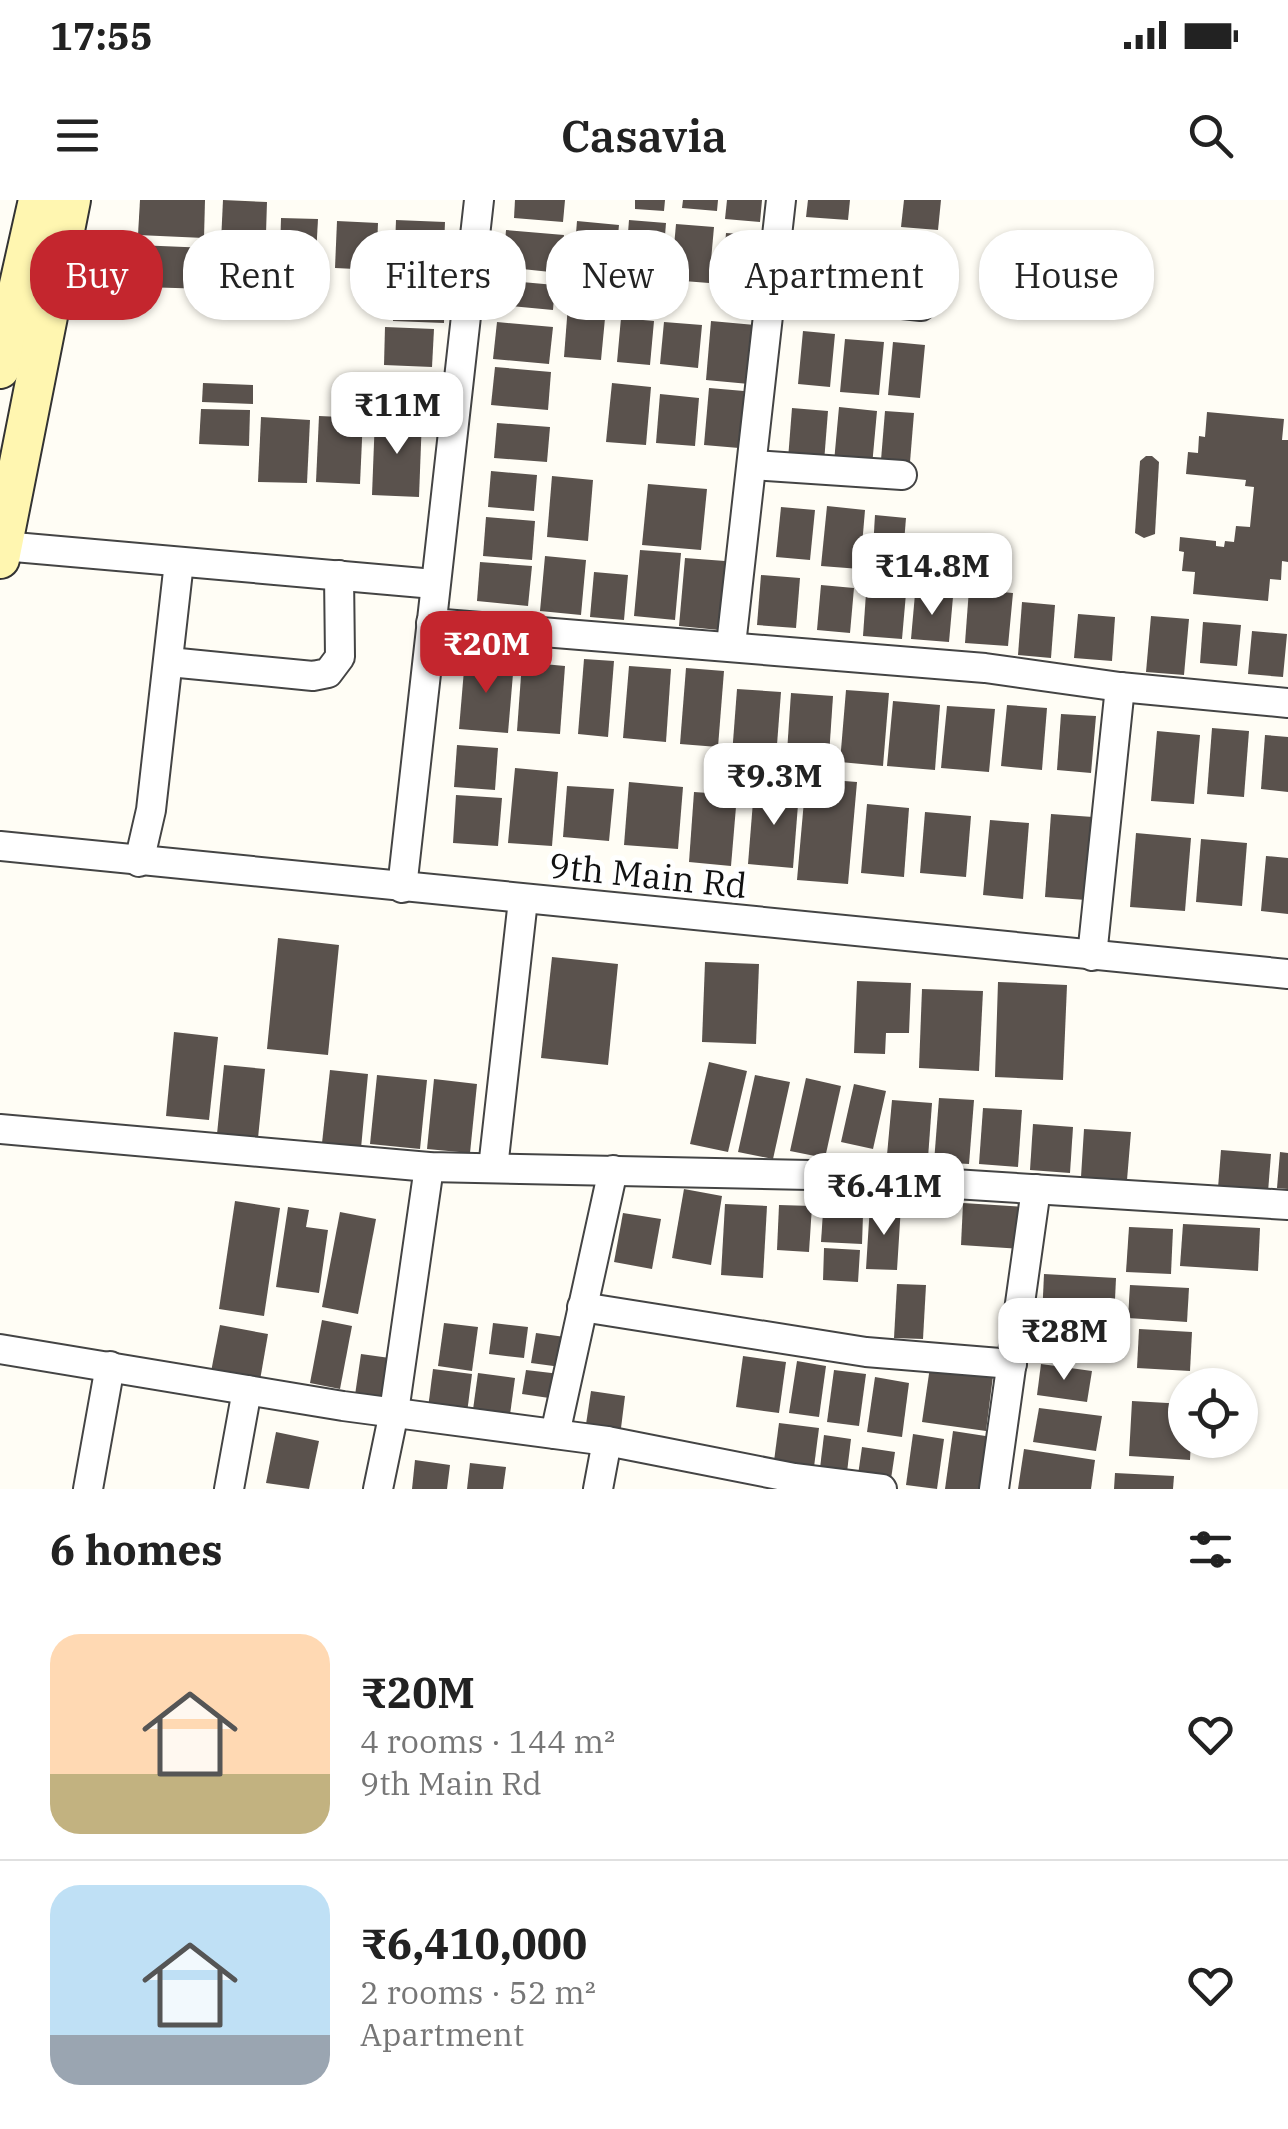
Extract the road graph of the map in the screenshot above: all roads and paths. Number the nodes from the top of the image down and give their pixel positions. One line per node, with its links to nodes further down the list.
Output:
1 (38, 200): 7 (main road)
2 (71, 200): 8 (main road)
3 (479, 200): 14 (street)
4 (781, 200): 5 (street)
5 (778, 230)
6 (769, 320): 9 (street)
7 (0, 370)
8 (14, 421): 11 (main road)
9 (753, 465): 10 (street); 16 (street)
10 (902, 475)
11 (1, 552): 12 (street)
12 (179, 562): 13 (street); 17 (street)
13 (339, 575): 14 (street); 17 (street)
14 (434, 584): 15 (street)
15 (431, 623): 16 (street); 22 (street)
16 (731, 646): 18 (street)
17 (168, 662): 21 (street)
18 (1120, 686): 19 (street); 24 (street)
19 (1288, 702)
20 (0, 846): 21 (street, 9th Main Rd)
21 (139, 862): 22 (street, 9th Main Rd)
22 (402, 888): 23 (street, 9th Main Rd)
23 (523, 900): 24 (street, 9th Main Rd); 28 (street)
24 (1092, 956): 25 (street, 9th Main Rd)
25 (1288, 974)
26 (0, 1129): 27 (street)
27 (429, 1166): 28 (street); 37 (street)
28 (493, 1168): 29 (street)
29 (613, 1170): 30 (street); 32 (street)
30 (1036, 1189): 31 (street); 34 (street)
31 (1288, 1205)
32 (582, 1308): 34 (street); 38 (street)
33 (0, 1349): 35 (street)
34 (1012, 1364): 46 (street)
35 (110, 1366): 36 (street); 41 (street)
36 (248, 1390): 37 (street); 42 (street)
37 (394, 1412): 38 (street); 43 (street)
38 (554, 1434): 39 (street)
39 (607, 1441): 40 (street); 44 (street)
40 (793, 1484): 45 (street)
41 (88, 1489)
42 (229, 1489)
43 (378, 1489)
44 (598, 1489)
45 (882, 1489)
46 (994, 1489)

